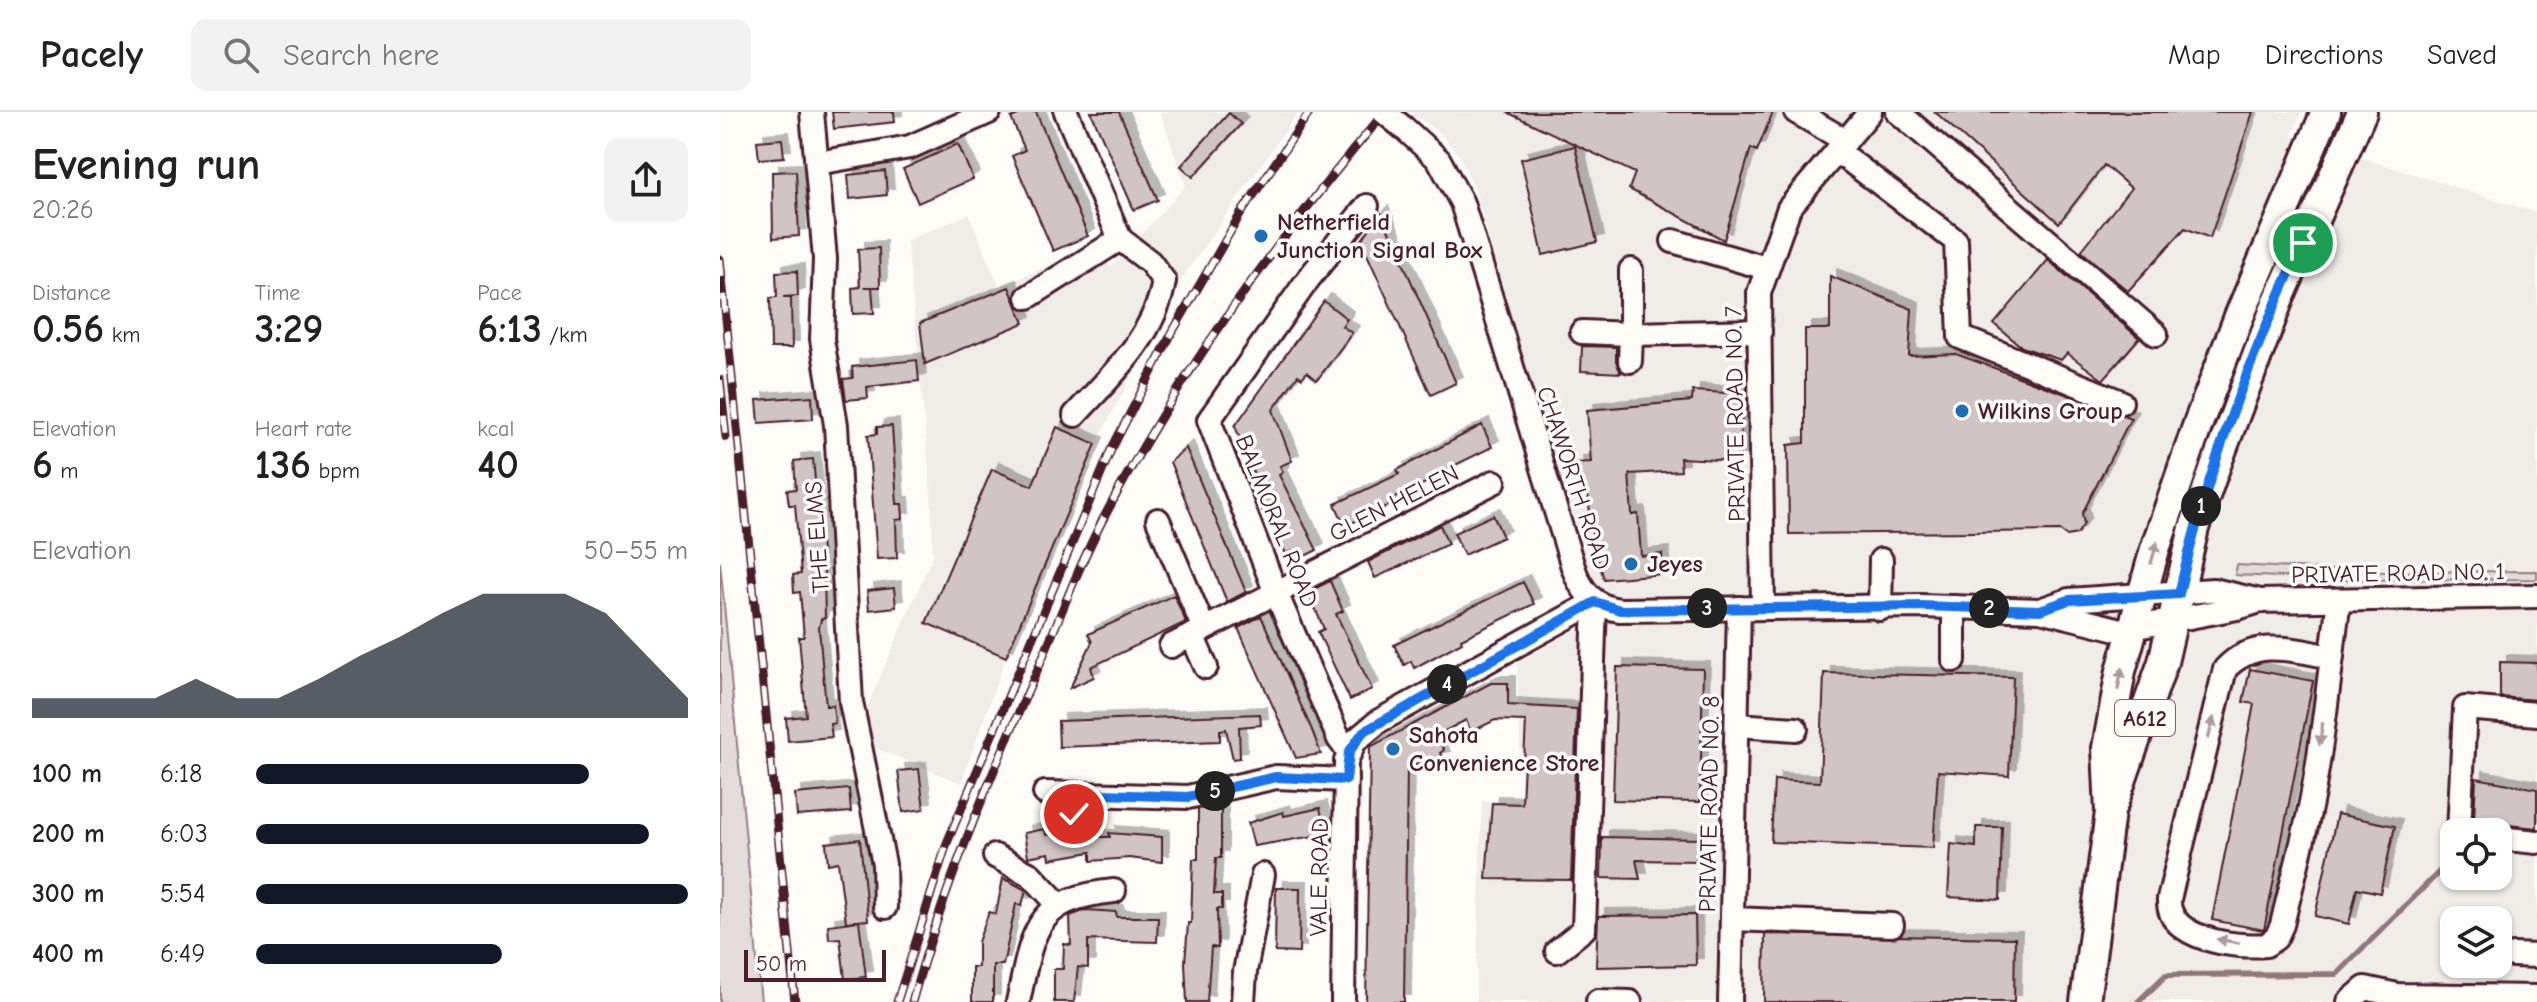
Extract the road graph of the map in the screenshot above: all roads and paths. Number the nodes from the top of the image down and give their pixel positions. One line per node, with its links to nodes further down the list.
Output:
1 (812, 112): 12 (street, THE ELMS)
2 (989, 112): 12 (street)
3 (1066, 112): 14 (street)
4 (1384, 112): 36 (street, CHAWORTH ROAD, bridge)
5 (1796, 112): 11 (street)
6 (1870, 112): 11 (street, PRIVATE ROAD NO. 7)
7 (1898, 112): 23 (street)
8 (2326, 112): 18 (main road, A612)
9 (2340, 112): 18 (street)
10 (2362, 112): 31 (main road, A612)
11 (1841, 146): 16 (street, PRIVATE ROAD NO. 7); 25 (street)
12 (817, 163): 63 (street, THE ELMS)
13 (1367, 206): 30 (street, BALMORAL ROAD)
14 (1120, 239): 19 (street); 26 (street)
15 (1673, 241): 16 (street)
16 (1766, 268): 20 (street, PRIVATE ROAD NO. 7)
17 (1631, 270): 22 (street)
18 (2250, 290): 32 (main road, A612, one-way to 18)
19 (1028, 297)
20 (1760, 331): 22 (street); 37 (street, PRIVATE ROAD NO. 7)
21 (1582, 332): 22 (street)
22 (1631, 334): 24 (street)
23 (2156, 334)
24 (1630, 361)
25 (2121, 402)
26 (1075, 415)
27 (1494, 482): 30 (street, GLEN HELEN)
28 (1158, 520): 44 (street)
29 (1881, 560): 40 (street)
30 (1276, 593): 44 (street, GLEN HELEN); 52 (street, BALMORAL ROAD)
31 (2179, 594): 32 (street, PRIVATE ROAD NO. 1); 35 (street, PRIVATE ROAD NO. 1); 42 (main road, A612)
32 (2143, 596): 41 (street, PRIVATE ROAD NO. 1); 43 (main road, A612)
33 (2537, 596): 34 (street, PRIVATE ROAD NO. 1)
34 (2339, 600): 35 (street, PRIVATE ROAD NO. 1); 46 (street)
35 (2260, 601): 42 (street, PRIVATE ROAD NO. 1)
36 (1595, 602): 39 (street, PRIVATE ROAD NO. 1); 52 (street, CHAWORTH ROAD); 66 (street)
37 (1763, 607): 39 (street, PRIVATE ROAD NO. 1); 40 (street, PRIVATE ROAD NO. 1)
38 (1954, 607): 40 (street, PRIVATE ROAD NO. 1); 41 (street, PRIVATE ROAD NO. 1); 47 (street)
39 (1739, 608): 50 (street, PRIVATE ROAD NO. 8)
40 (1880, 609)
41 (2040, 610): 43 (street, PRIVATE ROAD NO. 1)
42 (2172, 621): 43 (street, PRIVATE ROAD NO. 1); 55 (main road, A612)
43 (2134, 628): 55 (main road, A612, one-way to 43)
44 (1198, 632): 45 (street, GLEN HELEN); 48 (street)
45 (1171, 646)
46 (2332, 657): 46 (street, one-way to 46)
47 (1954, 660)
48 (1206, 667)
49 (2537, 714): 56 (street)
50 (1737, 725): 51 (street); 64 (street, PRIVATE ROAD NO. 8)
51 (1796, 729)
52 (1349, 752): 53 (street, VALE ROAD)
53 (1346, 780): 54 (street); 73 (street, VALE ROAD)
54 (1045, 793)
55 (2110, 812): 76 (main road, A612)
56 (2460, 818)
57 (2512, 839): 58 (street)
58 (2537, 842)
59 (995, 856): 62 (street)
60 (1263, 875): 72 (street)
61 (1114, 891): 62 (street)
62 (1058, 904): 71 (street)
63 (885, 907)
64 (1732, 919): 65 (street); 75 (street, PRIVATE ROAD NO. 8)
65 (1892, 925)
66 (1557, 951)
67 (2513, 955): 68 (street)
68 (2537, 956)
69 (2537, 997): 77 (street)
70 (1598, 1001): 74 (street)
71 (1018, 1002)
72 (1243, 1002)
73 (1343, 1002)
74 (1630, 1002)
75 (1730, 1002)
76 (2085, 1002)
77 (2349, 1002)

